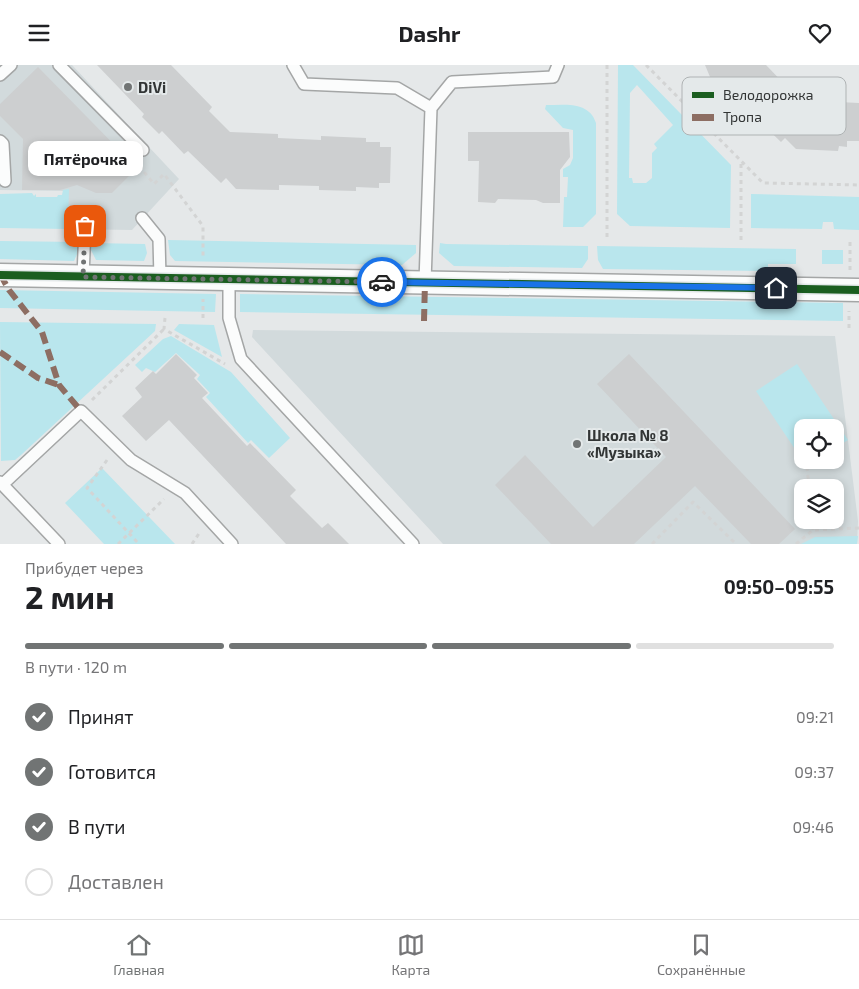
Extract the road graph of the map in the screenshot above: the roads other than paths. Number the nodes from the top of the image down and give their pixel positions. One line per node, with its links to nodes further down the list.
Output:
1 (11, 65): 5 (lane)
2 (59, 65): 8 (lane)
3 (293, 65): 6 (lane)
4 (558, 65): 6 (lane)
5 (0, 75)
6 (431, 108): 16 (lane)
7 (0, 141): 9 (lane)
8 (143, 150)
9 (5, 181)
10 (142, 218): 14 (lane)
11 (85, 226): 13 (lane)
12 (0, 275): 13 (street)
13 (83, 277): 14 (street)
14 (160, 278): 15 (street)
15 (229, 279): 16 (street); 21 (lane)
16 (425, 283): 17 (street)
17 (853, 288)
18 (1, 484): 19 (lane); 20 (lane)
19 (59, 544)
20 (232, 544)
21 (413, 544)

